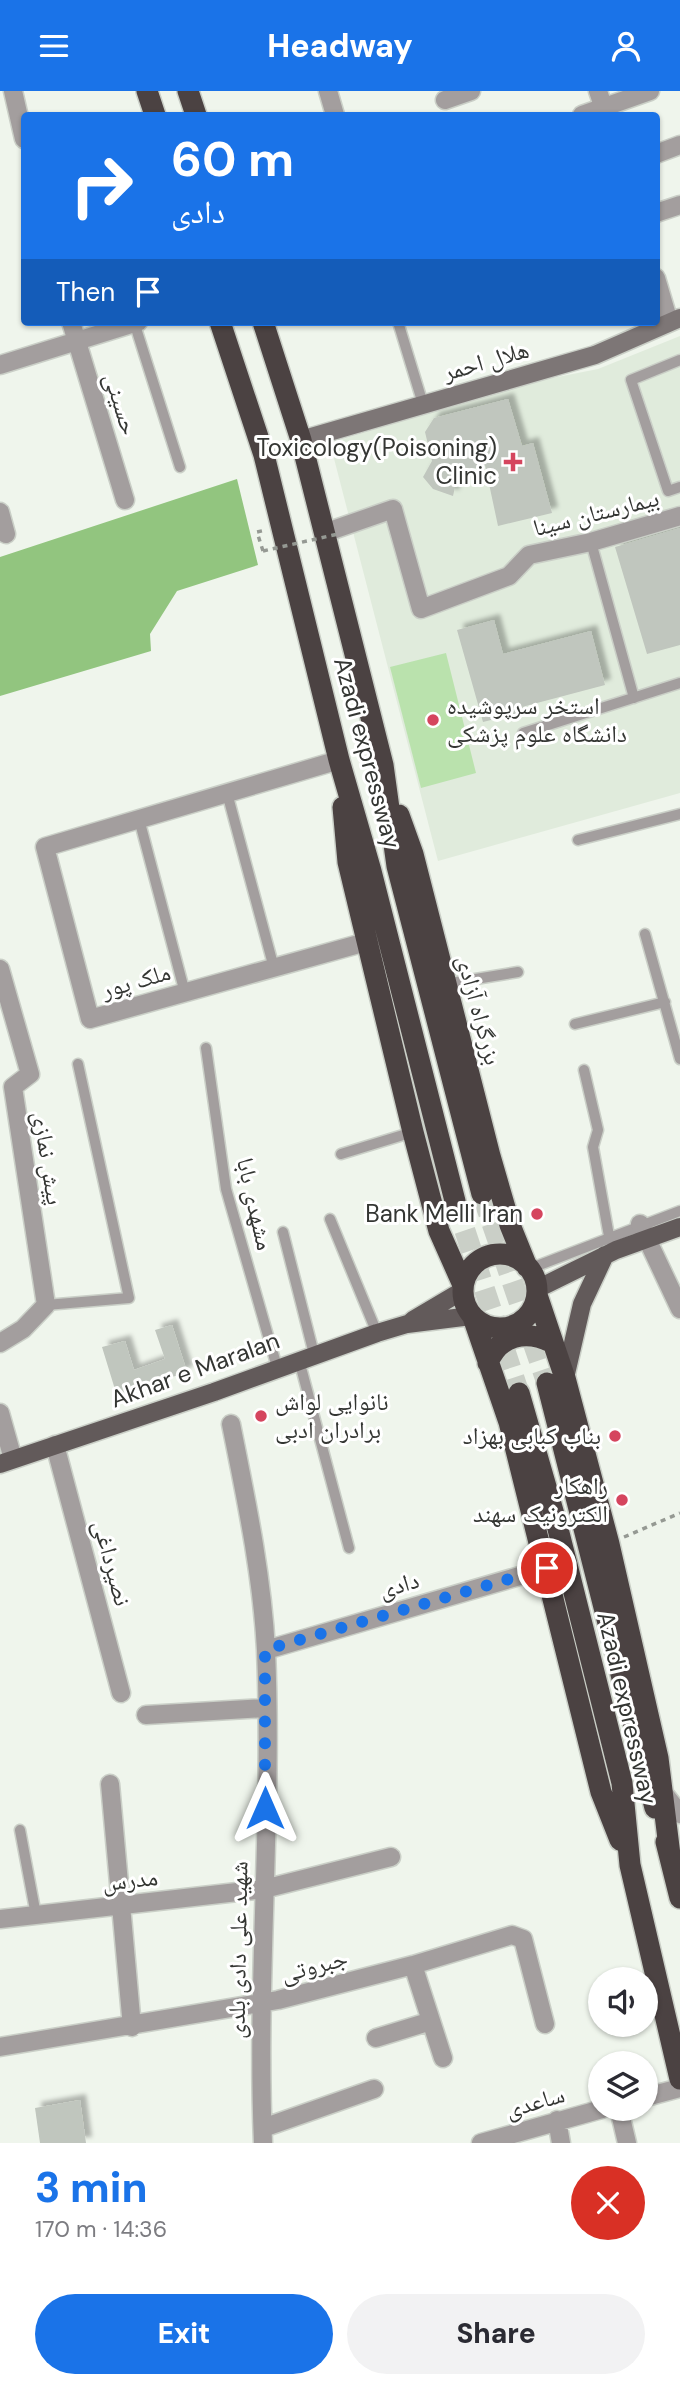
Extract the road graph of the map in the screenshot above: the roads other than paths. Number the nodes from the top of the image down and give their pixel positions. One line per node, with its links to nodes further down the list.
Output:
1 (13, 91): 12 (street)
2 (147, 91): 9 (highway)
3 (187, 91): 10 (highway)
4 (328, 91): 11 (street)
5 (471, 91): 7 (street)
6 (650, 91): 8 (street)
7 (445, 100)
8 (602, 105)
9 (154, 112)
10 (195, 112)
11 (334, 112)
12 (21, 126)
13 (680, 145): 14 (street)
14 (660, 152)
15 (680, 205): 16 (street)
16 (660, 212)
17 (660, 287): 18 (street)
18 (675, 320): 28 (street, هلال احمر)
19 (72, 326): 25 (street, حسینی)
20 (123, 326): 25 (street)
21 (137, 326): 30 (lane)
22 (221, 326): 41 (highway, Azadi expressway)
23 (264, 326): 29 (highway, Azadi expressway)
24 (399, 326): 28 (lane)
25 (76, 341): 27 (street); 32 (street, حسینی)
26 (680, 360): 31 (lane)
27 (0, 365)
28 (423, 404): 29 (street, هلال احمر)
29 (301, 440): 35 (highway, Azadi expressway)
30 (180, 467)
31 (680, 487)
32 (125, 501)
33 (0, 512): 36 (street)
34 (680, 516): 37 (street, بیمارستان سینا)
35 (331, 533): 37 (street, بیمارستان سینا); 42 (highway, Azadi expressway)
36 (6, 534)
37 (591, 542): 39 (lane)
38 (680, 683): 39 (lane)
39 (634, 698): 40 (lane)
40 (523, 733)
41 (339, 760): 43 (street); 48 (highway); 63 (highway, Azadi expressway)
42 (383, 765): 52 (highway, بزرگراه آزادی); 62 (highway, Azadi expressway)
43 (227, 793): 45 (street); 49 (lane)
44 (680, 814): 46 (lane)
45 (139, 819): 53 (lane); 53 (street, ملک پور)
46 (578, 840)
47 (645, 934): 54 (lane)
48 (366, 942): 49 (street, ملک پور); 60 (highway)
49 (274, 968): 53 (street, ملک پور)
50 (0, 969): 74 (street, پیش نمازی)
51 (519, 972): 52 (lane)
52 (444, 985): 66 (highway, بزرگراه آزادی)
53 (185, 993)
54 (665, 1002): 55 (lane); 57 (lane)
55 (575, 1024)
56 (206, 1048): 83 (lane, مشهدی بابا)
57 (680, 1059)
58 (78, 1064): 74 (lane)
59 (584, 1070): 70 (lane)
60 (413, 1132): 61 (lane); 71 (highway)
61 (341, 1154)
62 (482, 1194)
63 (455, 1201)
64 (680, 1210): 69 (lane)
65 (330, 1219): 78 (lane)
66 (510, 1225): 71 (highway); 72 (highway, بزرگراه آزادی)
67 (680, 1227): 69 (main road)
68 (283, 1232): 81 (lane)
69 (643, 1232): 70 (main road); 75 (street)
70 (610, 1247): 72 (main road); 84 (main road)
71 (448, 1250): 73 (highway)
72 (532, 1280): 73 (highway); 76 (highway); 79 (highway, بزرگراه آزادی)
73 (462, 1288): 76 (highway); 77 (main road, Akhar e Maralan)
74 (46, 1305): 80 (street)
75 (680, 1309)
76 (472, 1317): 77 (main road, Akhar e Maralan); 82 (highway)
77 (407, 1324): 78 (main road, Akhar e Maralan)
78 (377, 1332): 81 (main road, Akhar e Maralan)
79 (551, 1342): 82 (highway); 84 (highway, بزرگراه آزادی)
80 (0, 1343)
81 (306, 1357): 83 (main road, Akhar e Maralan); 90 (lane)
82 (488, 1363): 91 (highway)
83 (277, 1367): 88 (main road, Akhar e Maralan)
84 (556, 1380): 97 (highway); 100 (highway, Azadi expressway)
85 (519, 1393): 102 (highway, Azadi expressway)
86 (0, 1413): 89 (street)
87 (231, 1425): 92 (street, شهید علی دادی بلدی)
88 (55, 1445): 89 (main road, Akhar e Maralan); 93 (street, نصیرداغی)
89 (7, 1461)
90 (349, 1548)
91 (547, 1568): 92 (street, دادی); 102 (highway)
92 (265, 1650): 94 (street, شهید علی دادی بلدی)
93 (121, 1693)
94 (266, 1708): 95 (street); 103 (street, شهید علی دادی بلدی)
95 (146, 1715)
96 (110, 1784): 105 (street)
97 (662, 1791): 98 (street); 100 (highway)
98 (680, 1814)
99 (20, 1830): 106 (lane)
100 (670, 1855): 104 (highway, Azadi expressway)
101 (391, 1857): 103 (street, مدرس)
102 (630, 1865): 116 (highway, Azadi expressway)
103 (264, 1889): 105 (street, مدرس); 109 (street, شهید علی دادی بلدی)
104 (680, 1898)
105 (121, 1906): 106 (street, مدرس); 112 (street)
106 (36, 1915): 107 (street, مدرس)
107 (0, 1919)
108 (413, 1965): 109 (street, جبروتی); 110 (street); 111 (street, جبروتی)
109 (260, 2004): 112 (street, جبروتی); 123 (street, شهید علی دادی بلدی)
110 (431, 2021): 113 (street); 115 (street)
111 (545, 2024)
112 (132, 2027): 114 (street, جبروتی)
113 (376, 2038)
114 (0, 2047)
115 (443, 2058)
116 (680, 2079)
117 (680, 2088): 119 (street)
118 (374, 2089): 123 (street)
119 (658, 2094)
120 (588, 2112): 121 (street, ساعدی)
121 (557, 2120): 124 (street, ساعدی); 125 (street)
122 (622, 2121): 126 (street)
123 (263, 2136)
124 (481, 2143)
125 (561, 2143)
126 (627, 2143)

